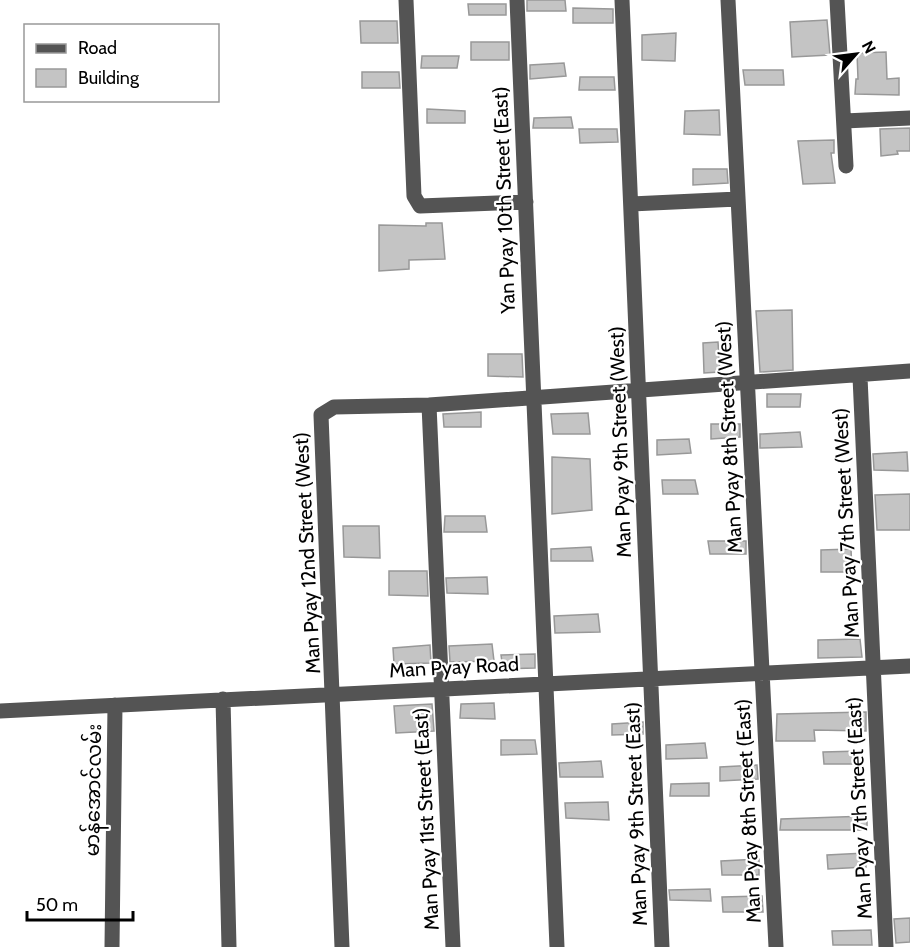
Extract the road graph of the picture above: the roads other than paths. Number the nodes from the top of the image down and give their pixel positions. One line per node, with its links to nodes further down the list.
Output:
1 (406, 0): 10 (street)
2 (517, 0): 10 (street, Yan Pyay 10th Street (East))
3 (622, 0): 11 (street, Man Pyay 9th Street (West))
4 (728, 0): 9 (street, Man Pyay 8th Street (West))
5 (837, 0): 7 (street)
6 (910, 118): 7 (street)
7 (844, 121): 8 (street)
8 (846, 166)
9 (738, 199): 11 (street); 14 (street, Man Pyay 8th Street (West))
10 (526, 202): 16 (street, Yan Pyay 10th Street (East))
11 (631, 204): 15 (street, Man Pyay 9th Street (West))
12 (910, 371): 13 (street)
13 (860, 377): 14 (street); 19 (street, Man Pyay 7th Street (West))
14 (748, 384): 15 (street); 20 (street, Man Pyay 8th Street (West))
15 (639, 391): 16 (street); 21 (street, Man Pyay 9th Street (West))
16 (534, 398): 17 (street); 22 (street, Yan Pyay 10th Street (East))
17 (429, 405): 23 (street, Man Pyay 11st Street (East)); 24 (street, Man Pyay 12nd Street (West))
18 (910, 666): 19 (street, Man Pyay Road)
19 (874, 668): 20 (street, Man Pyay Road); 35 (street, Man Pyay 7th Street (East))
20 (762, 673): 21 (street, Man Pyay Road); 34 (street, Man Pyay 8th Street (East))
21 (651, 679): 22 (street, Man Pyay Road); 33 (street, Man Pyay 9th Street (East))
22 (546, 684): 23 (street, Man Pyay Road); 32 (street, Yan Pyay 10th Street (East))
23 (442, 689): 24 (street, Man Pyay Road); 31 (street, Man Pyay 11st Street (East))
24 (334, 694): 25 (street, Man Pyay Road); 30 (street, Man Pyay 12nd Street (West))
25 (223, 699): 26 (street, Man Pyay Road); 29 (street)
26 (115, 705): 27 (street, Man Pyay Road); 28 (street, မာန်အောင်လမ်း)
27 (0, 711)
28 (112, 947)
29 (229, 947)
30 (342, 947)
31 (453, 947)
32 (557, 947)
33 (662, 947)
34 (776, 947)
35 (886, 947)

